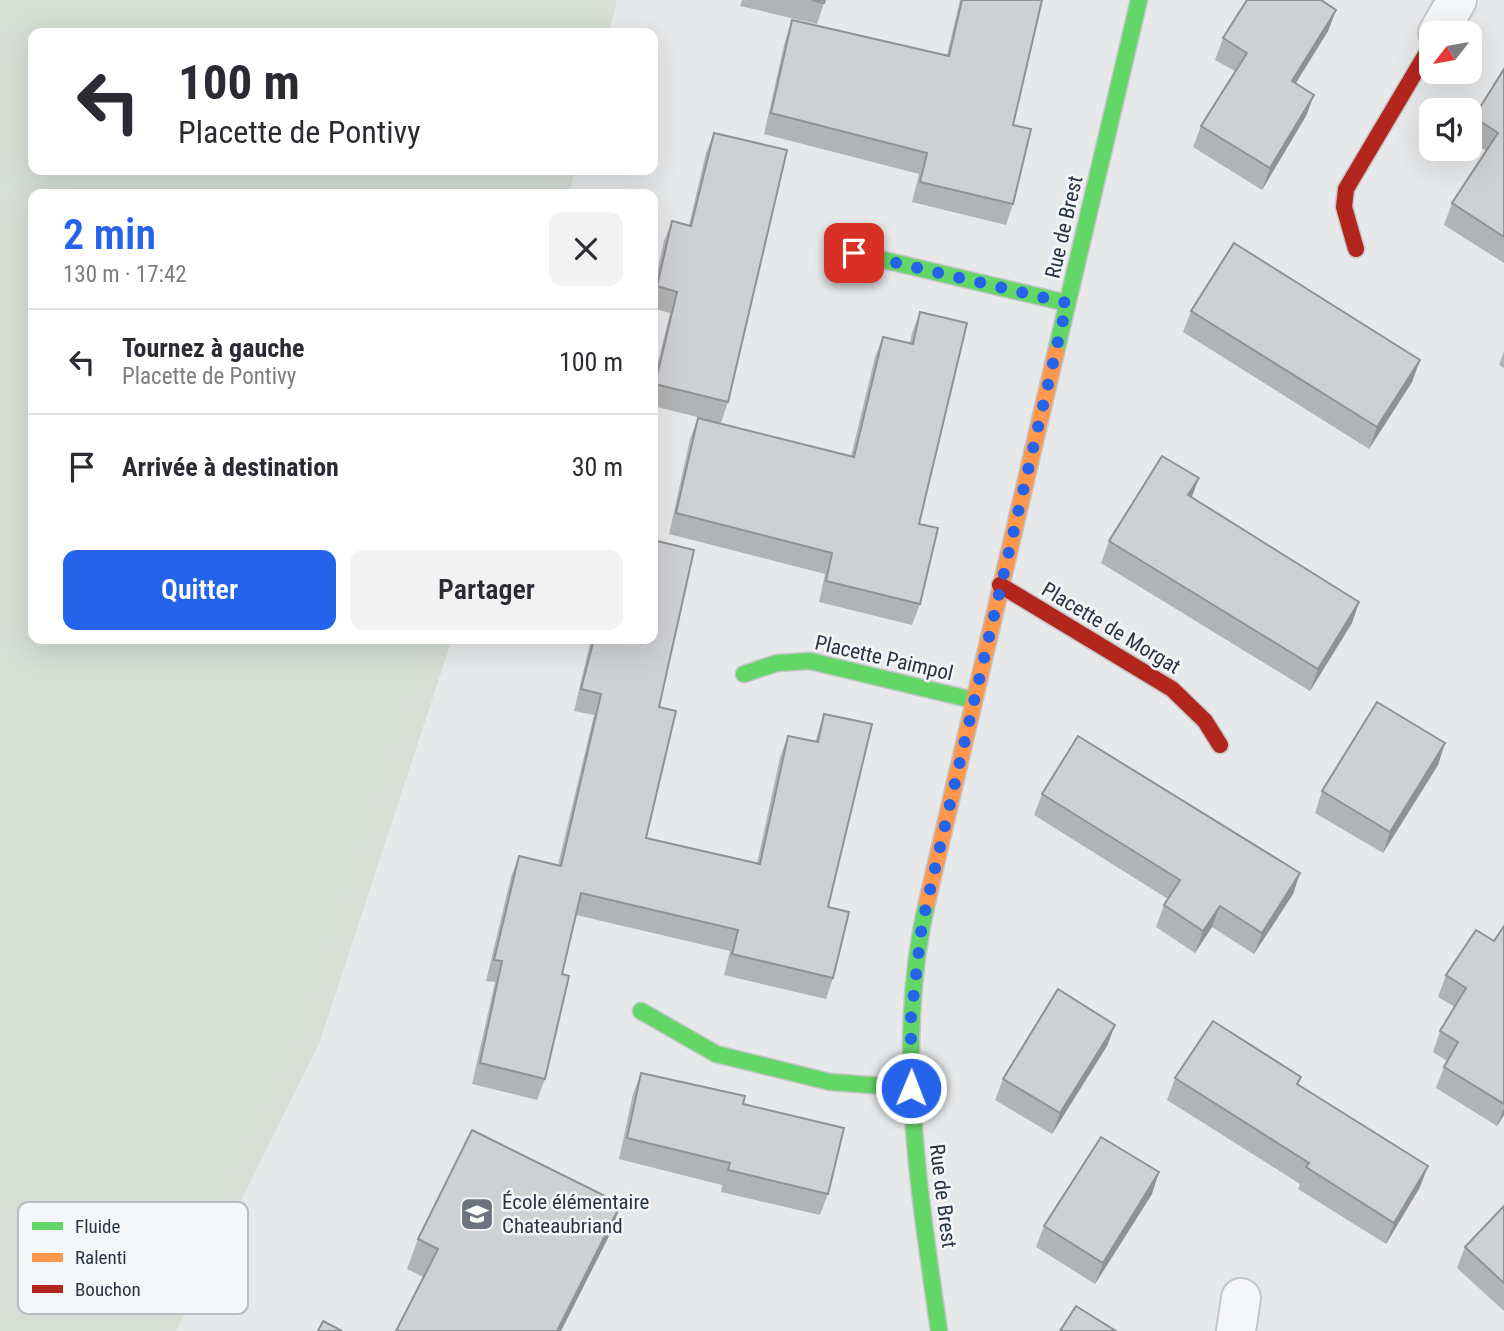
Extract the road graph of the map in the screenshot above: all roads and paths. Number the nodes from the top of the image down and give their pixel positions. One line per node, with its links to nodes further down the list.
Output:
1 (1139, 0): 7 (street, Rue de Brest)
2 (1457, 0): 3 (street)
3 (1445, 21)
4 (1419, 66): 5 (street)
5 (1356, 249)
6 (854, 253): 7 (street)
7 (1067, 303): 8 (street, Rue de Brest)
8 (1000, 585): 10 (street, Rue de Brest); 11 (street, Placette de Morgat)
9 (744, 674): 10 (street, Placette Paimpol)
10 (974, 700): 13 (street, Rue de Brest)
11 (1220, 745)
12 (641, 1011): 13 (street)
13 (911, 1088): 14 (street, Rue de Brest)
14 (939, 1331)

